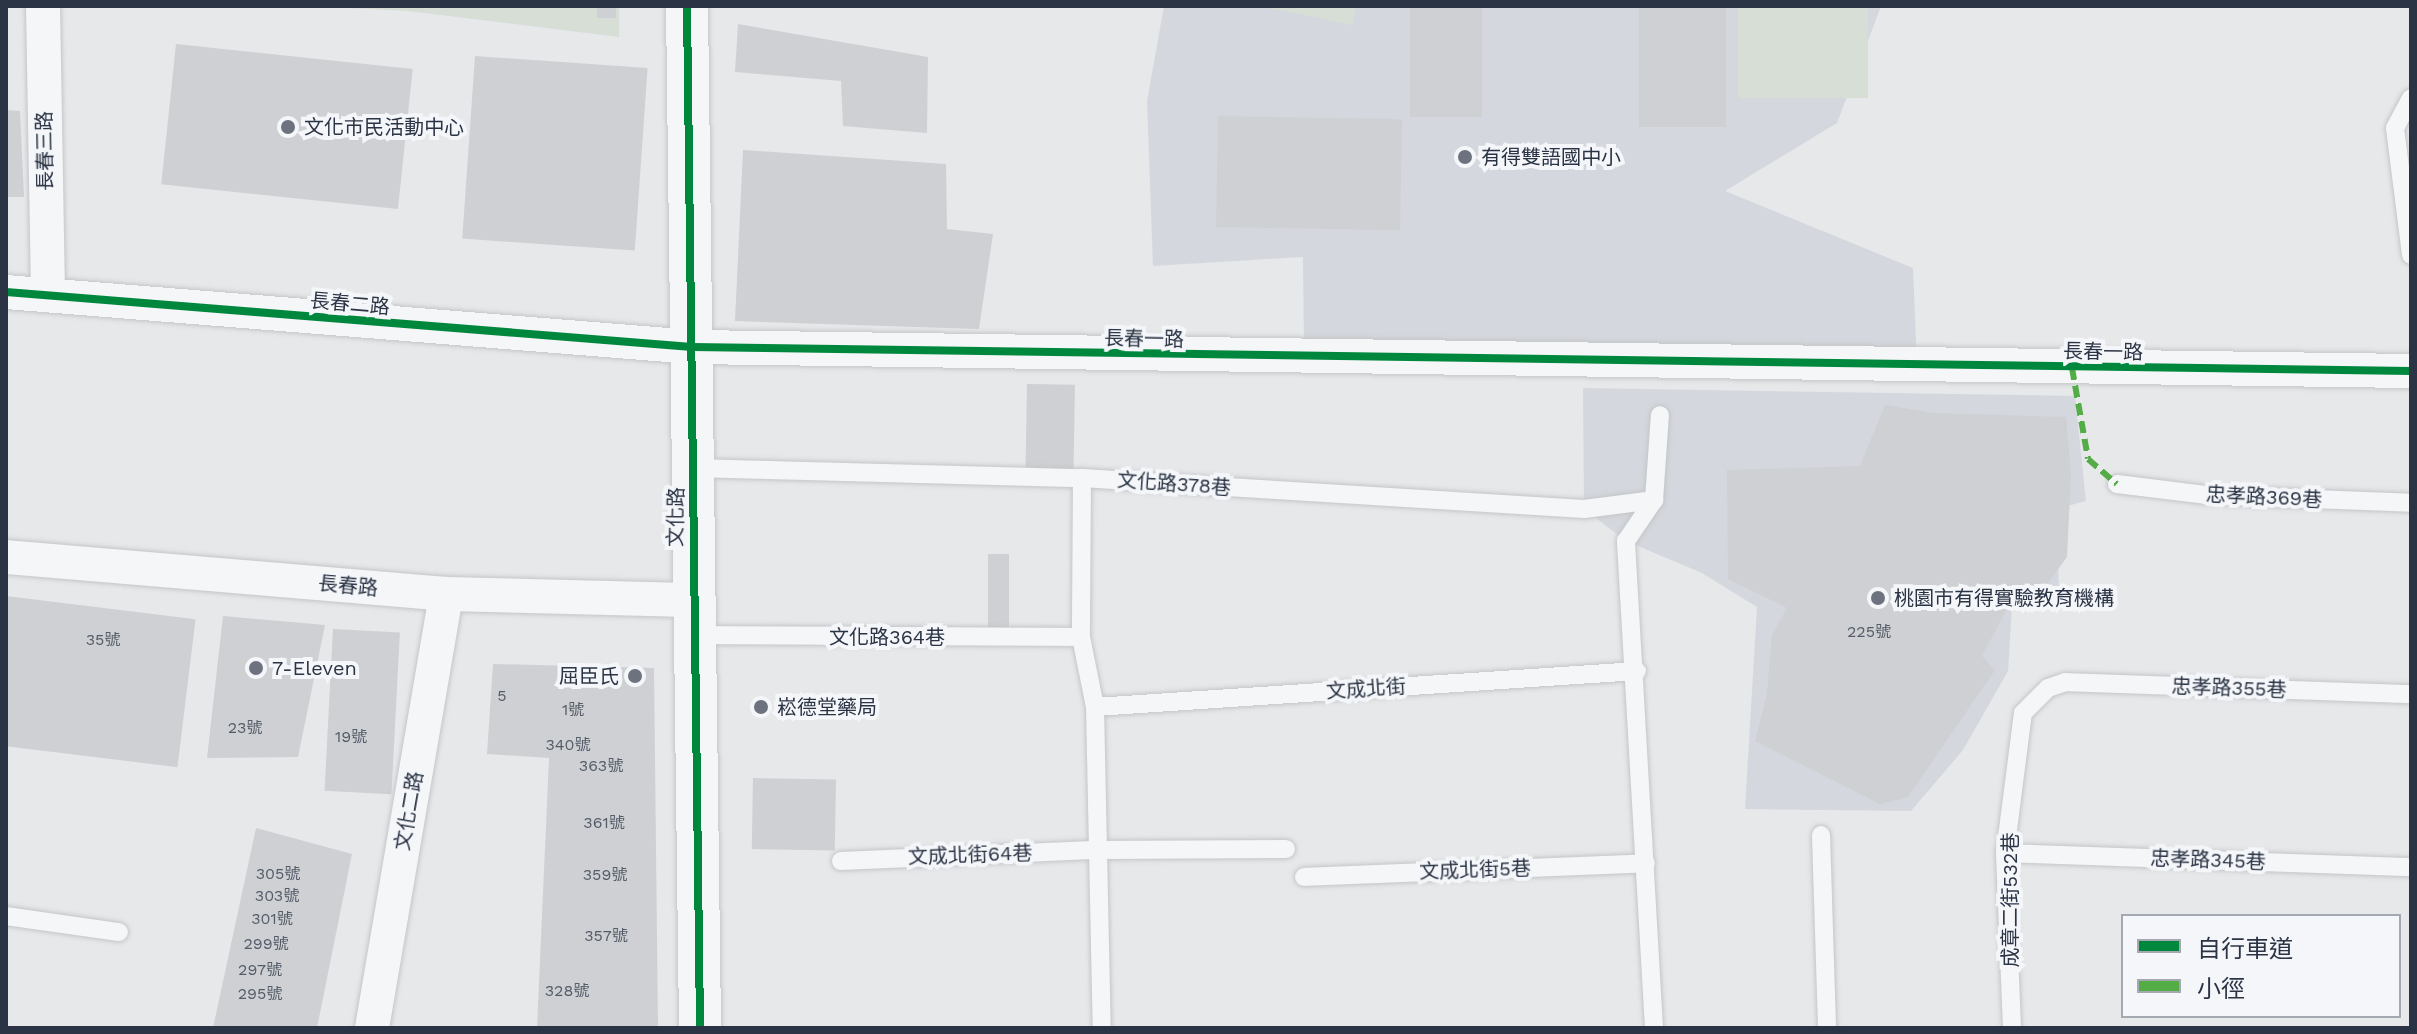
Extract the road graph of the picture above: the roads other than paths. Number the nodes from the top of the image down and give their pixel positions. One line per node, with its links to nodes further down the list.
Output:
1 (43, 6): 6 (street, 長春三路)
2 (687, 6): 7 (street, 文化路)
3 (2411, 98): 4 (lane)
4 (2411, 255)
5 (6, 292): 6 (street, 長春二路)
6 (48, 295): 7 (street, 長春二路)
7 (692, 347): 8 (street, 長春一路); 10 (street, 文化路)
8 (2411, 371)
9 (1660, 415): 13 (lane)
10 (692, 468): 11 (lane, 文化路378巷); 17 (street, 文化路)
11 (1082, 478): 13 (lane, 文化路378巷); 18 (lane)
12 (2117, 484): 14 (lane, 忠孝路369巷)
13 (1654, 500): 19 (lane)
14 (2411, 503)
15 (6, 557): 16 (street, 長春路)
16 (446, 594): 17 (street, 長春路); 33 (street, 文化二路)
17 (692, 617): 18 (lane, 文化路364巷); 34 (street, 文化路)
18 (1081, 637): 22 (lane)
19 (1637, 671): 22 (lane, 文成北街); 28 (lane)
20 (2048, 688): 21 (lane, 忠孝路355巷); 26 (lane, 成章二街532巷)
21 (2411, 694)
22 (1095, 707): 25 (lane)
23 (1821, 835): 37 (lane)
24 (1286, 849): 25 (lane, 文成北街64巷)
25 (1098, 850): 27 (lane, 文成北街64巷); 35 (lane)
26 (2005, 853): 29 (lane, 忠孝路345巷); 38 (lane, 成章二街532巷)
27 (841, 861)
28 (1646, 863): 30 (lane, 文成北街5巷); 36 (lane)
29 (2411, 867)
30 (1304, 877)
31 (6, 916): 32 (lane)
32 (119, 932)
33 (372, 1028)
34 (700, 1028)
35 (1102, 1028)
36 (1654, 1028)
37 (1827, 1028)
38 (2012, 1028)

